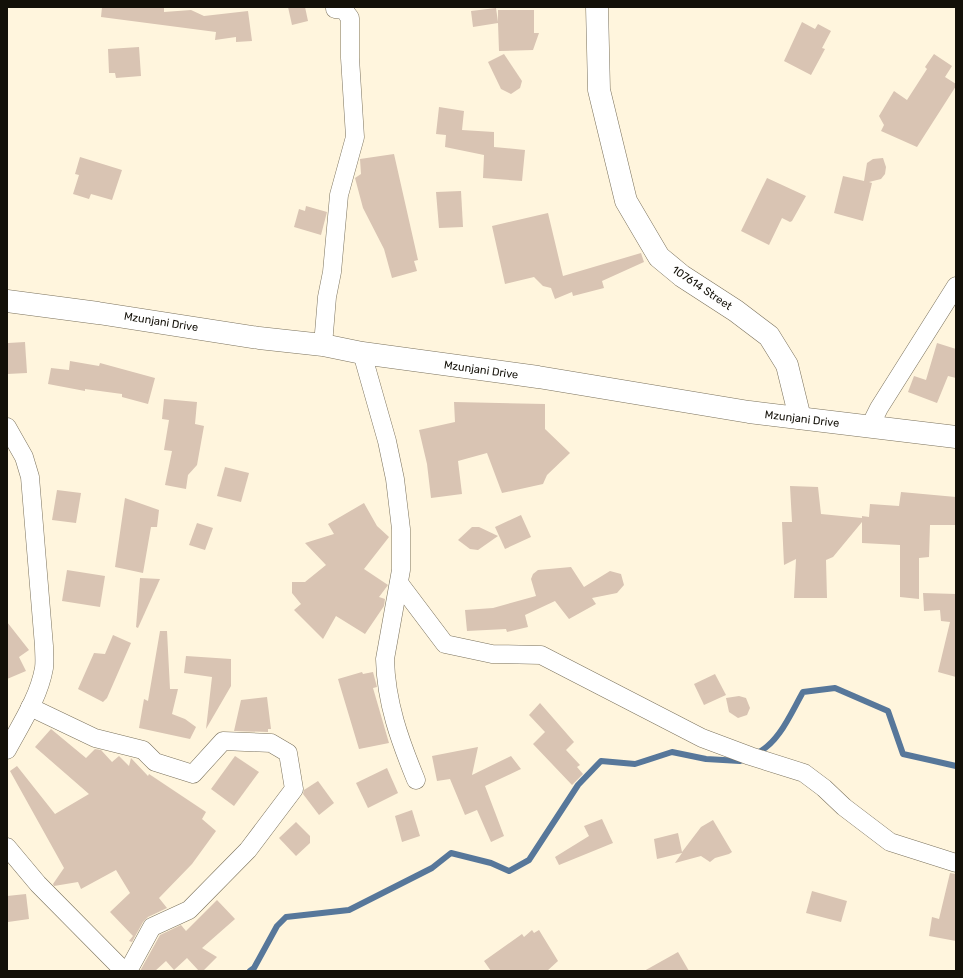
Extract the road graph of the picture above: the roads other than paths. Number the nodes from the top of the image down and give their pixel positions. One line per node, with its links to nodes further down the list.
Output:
1 (597, 7): 7 (main road, 107614 Street)
2 (336, 9): 5 (street)
3 (956, 286): 9 (street)
4 (7, 301): 5 (main road, Mzunjani Drive)
5 (323, 345): 6 (main road, Mzunjani Drive)
6 (362, 353): 7 (main road, Mzunjani Drive); 11 (street)
7 (800, 418): 9 (main road, Mzunjani Drive)
8 (7, 427): 12 (street)
9 (869, 428): 10 (main road, Mzunjani Drive)
10 (956, 437)
11 (399, 583): 14 (street); 16 (street)
12 (30, 707): 13 (street); 18 (street)
13 (7, 750)
14 (416, 780)
15 (7, 847): 17 (street)
16 (956, 863)
17 (124, 971)
18 (128, 971)

